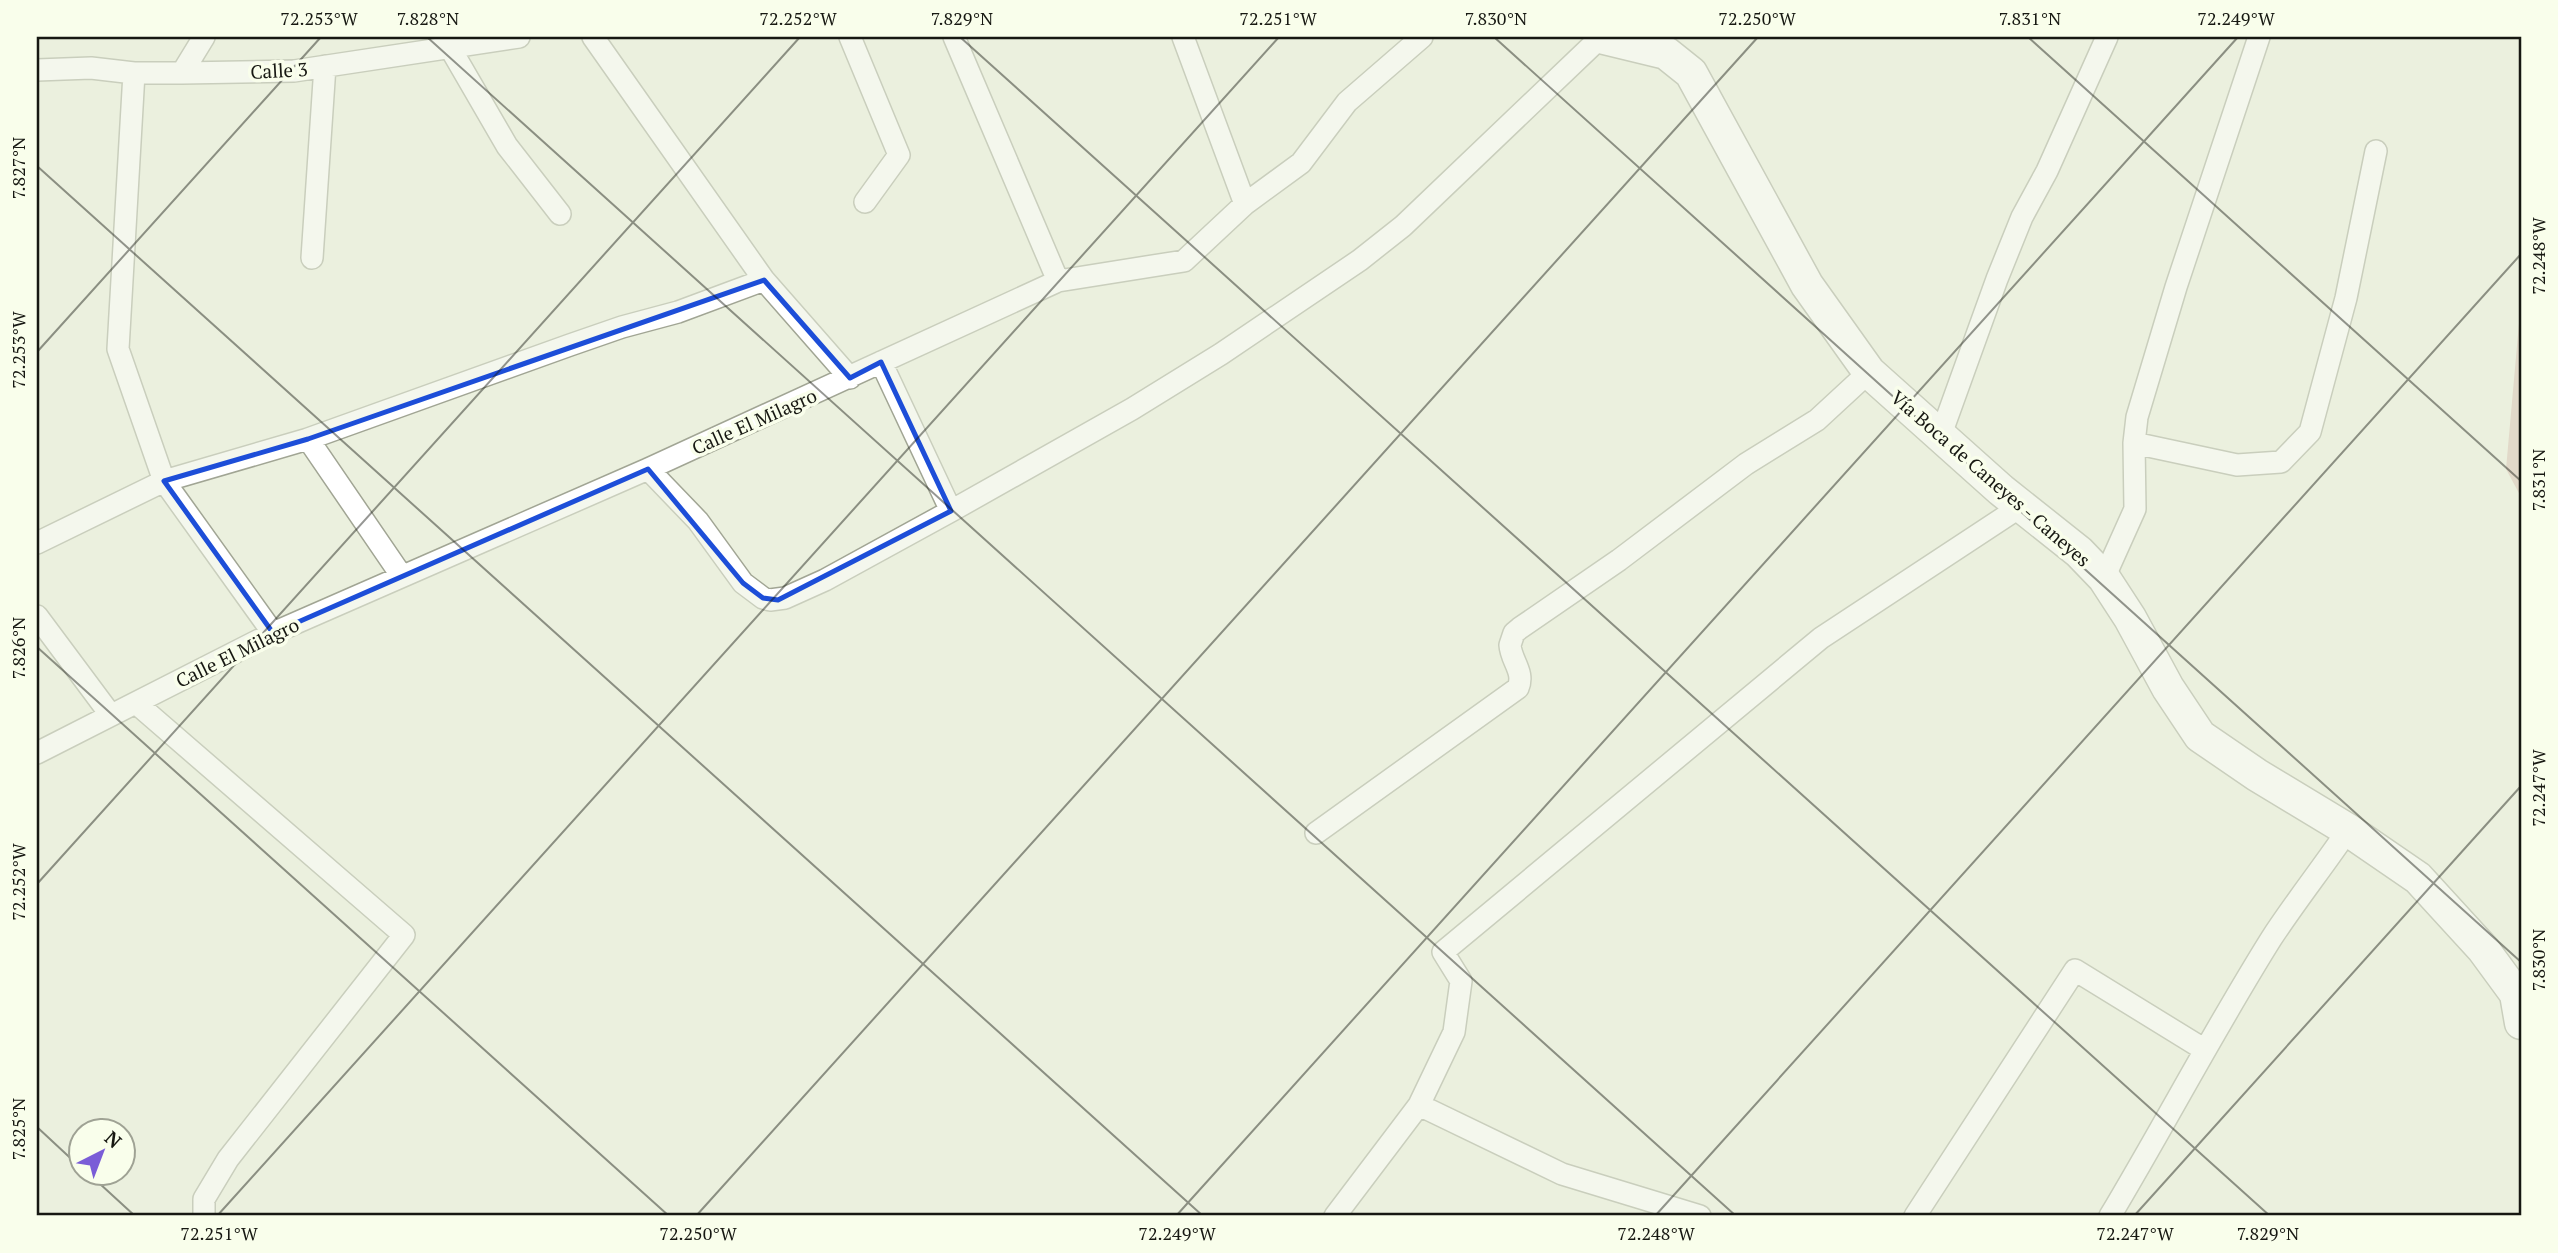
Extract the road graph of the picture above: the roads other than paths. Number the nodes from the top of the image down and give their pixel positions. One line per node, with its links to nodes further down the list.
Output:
1 (204, 37): 15 (street)
2 (519, 37): 11 (street, Calle 3)
3 (593, 37): 21 (street)
4 (849, 37): 17 (street)
5 (954, 37): 22 (street)
6 (1183, 37): 18 (street)
7 (1422, 37): 18 (street, Calle El Milagro)
8 (1601, 37): 24 (street, Vía Boca de Caneyes - Caneyes); 32 (street)
9 (2107, 37): 26 (street)
10 (2259, 37): 28 (street)
11 (449, 46): 12 (street, Calle 3); 19 (street)
12 (325, 66): 15 (street, Calle 3); 20 (street)
13 (37, 70): 14 (street, Calle 3)
14 (134, 73): 15 (street, Calle 3); 30 (street)
15 (182, 73)
16 (2376, 151): 28 (street)
17 (865, 202)
18 (1245, 204): 22 (street, Calle El Milagro)
19 (560, 214)
20 (312, 258)
21 (764, 279): 25 (street); 27 (street)
22 (1058, 281): 23 (street, Calle El Milagro)
23 (881, 362): 25 (street, Calle El Milagro); 32 (street)
24 (1870, 372): 26 (street, Vía Boca de Caneyes - Caneyes); 42 (street)
25 (850, 378): 29 (street, Calle El Milagro)
26 (1941, 438): 31 (street, Vía Boca de Caneyes - Caneyes)
27 (308, 439): 30 (street); 34 (street)
28 (2134, 443): 35 (street)
29 (648, 469): 32 (street); 34 (street, Calle El Milagro)
30 (164, 481): 33 (street); 37 (street)
31 (2023, 505): 35 (street, Vía Boca de Caneyes - Caneyes); 45 (street)
32 (951, 511)
33 (37, 543)
34 (401, 575): 37 (street, Calle El Milagro)
35 (2104, 578): 41 (street, Vía Boca de Caneyes - Caneyes)
36 (37, 616): 39 (street)
37 (273, 633): 38 (street, Calle El Milagro)
38 (136, 703): 39 (street, Calle El Milagro); 46 (street)
39 (110, 714): 40 (street, Calle El Milagro)
40 (37, 753)
41 (2348, 830): 43 (street, Vía Boca de Caneyes - Caneyes); 44 (street)
42 (1316, 833)
43 (2521, 1023)
44 (2205, 1050): 49 (street); 50 (street)
45 (1419, 1105): 47 (street); 48 (street)
46 (204, 1216)
47 (1335, 1216)
48 (1705, 1216)
49 (1915, 1216)
50 (2110, 1216)

